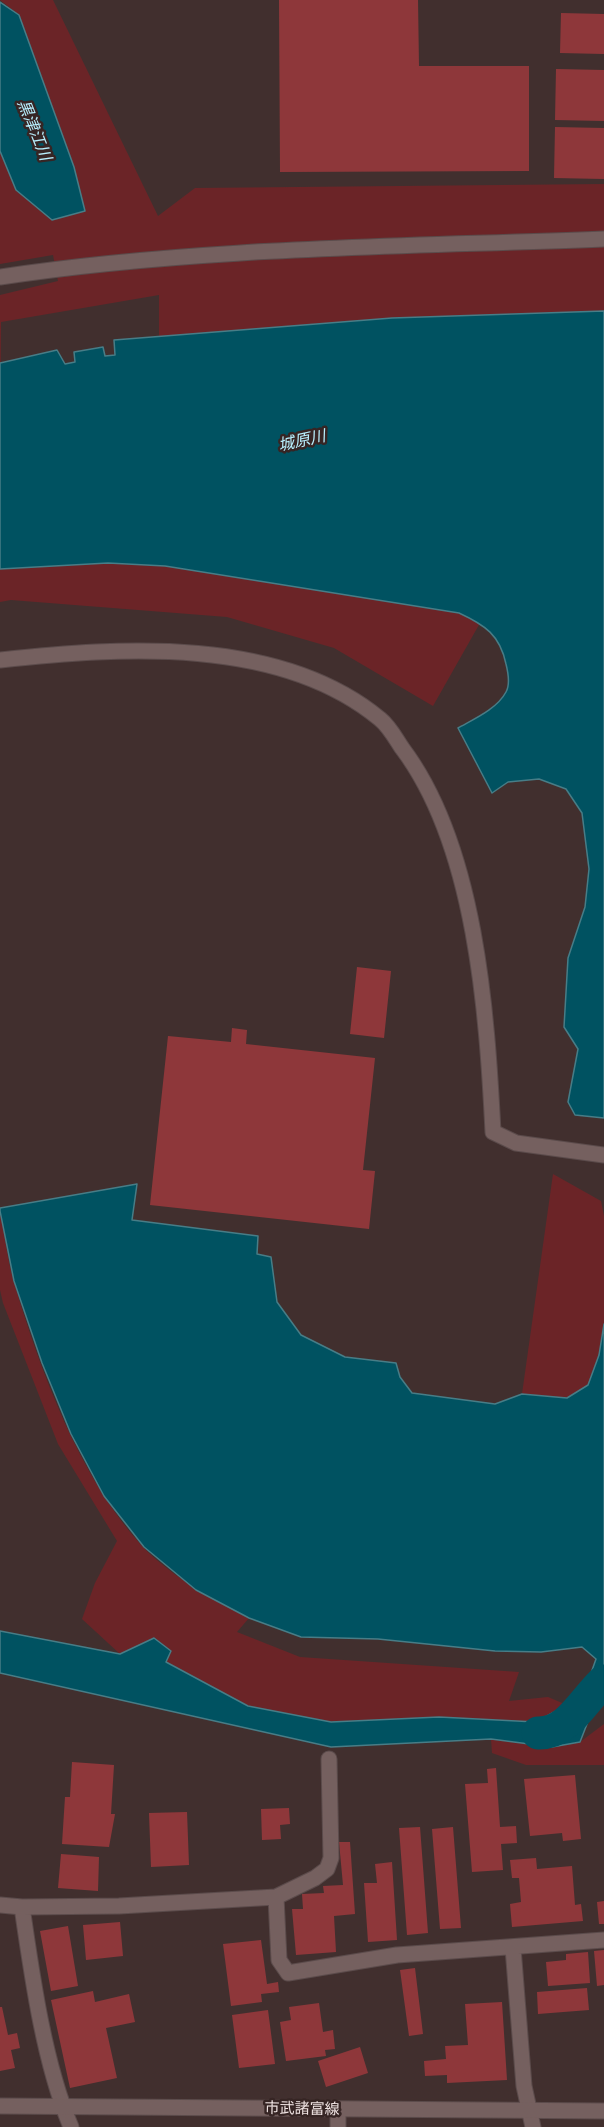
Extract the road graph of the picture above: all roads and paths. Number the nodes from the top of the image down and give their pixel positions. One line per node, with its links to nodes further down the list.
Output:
1 (604, 238): 2 (street)
2 (0, 277)
3 (0, 660): 4 (street)
4 (604, 1155)
5 (328, 1759): 6 (street)
6 (276, 1897): 8 (street); 10 (street)
7 (0, 1905): 8 (street)
8 (22, 1907): 12 (street)
9 (604, 1940): 10 (street)
10 (513, 1948): 14 (street)
11 (0, 2106): 12 (street, 市武諸富線)
12 (63, 2107): 13 (street, 市武諸富線); 16 (street)
13 (338, 2109): 14 (street, 市武諸富線); 17 (street)
14 (531, 2110): 15 (street, 市武諸富線); 18 (street)
15 (604, 2111)
16 (71, 2127)
17 (338, 2127)
18 (533, 2127)

